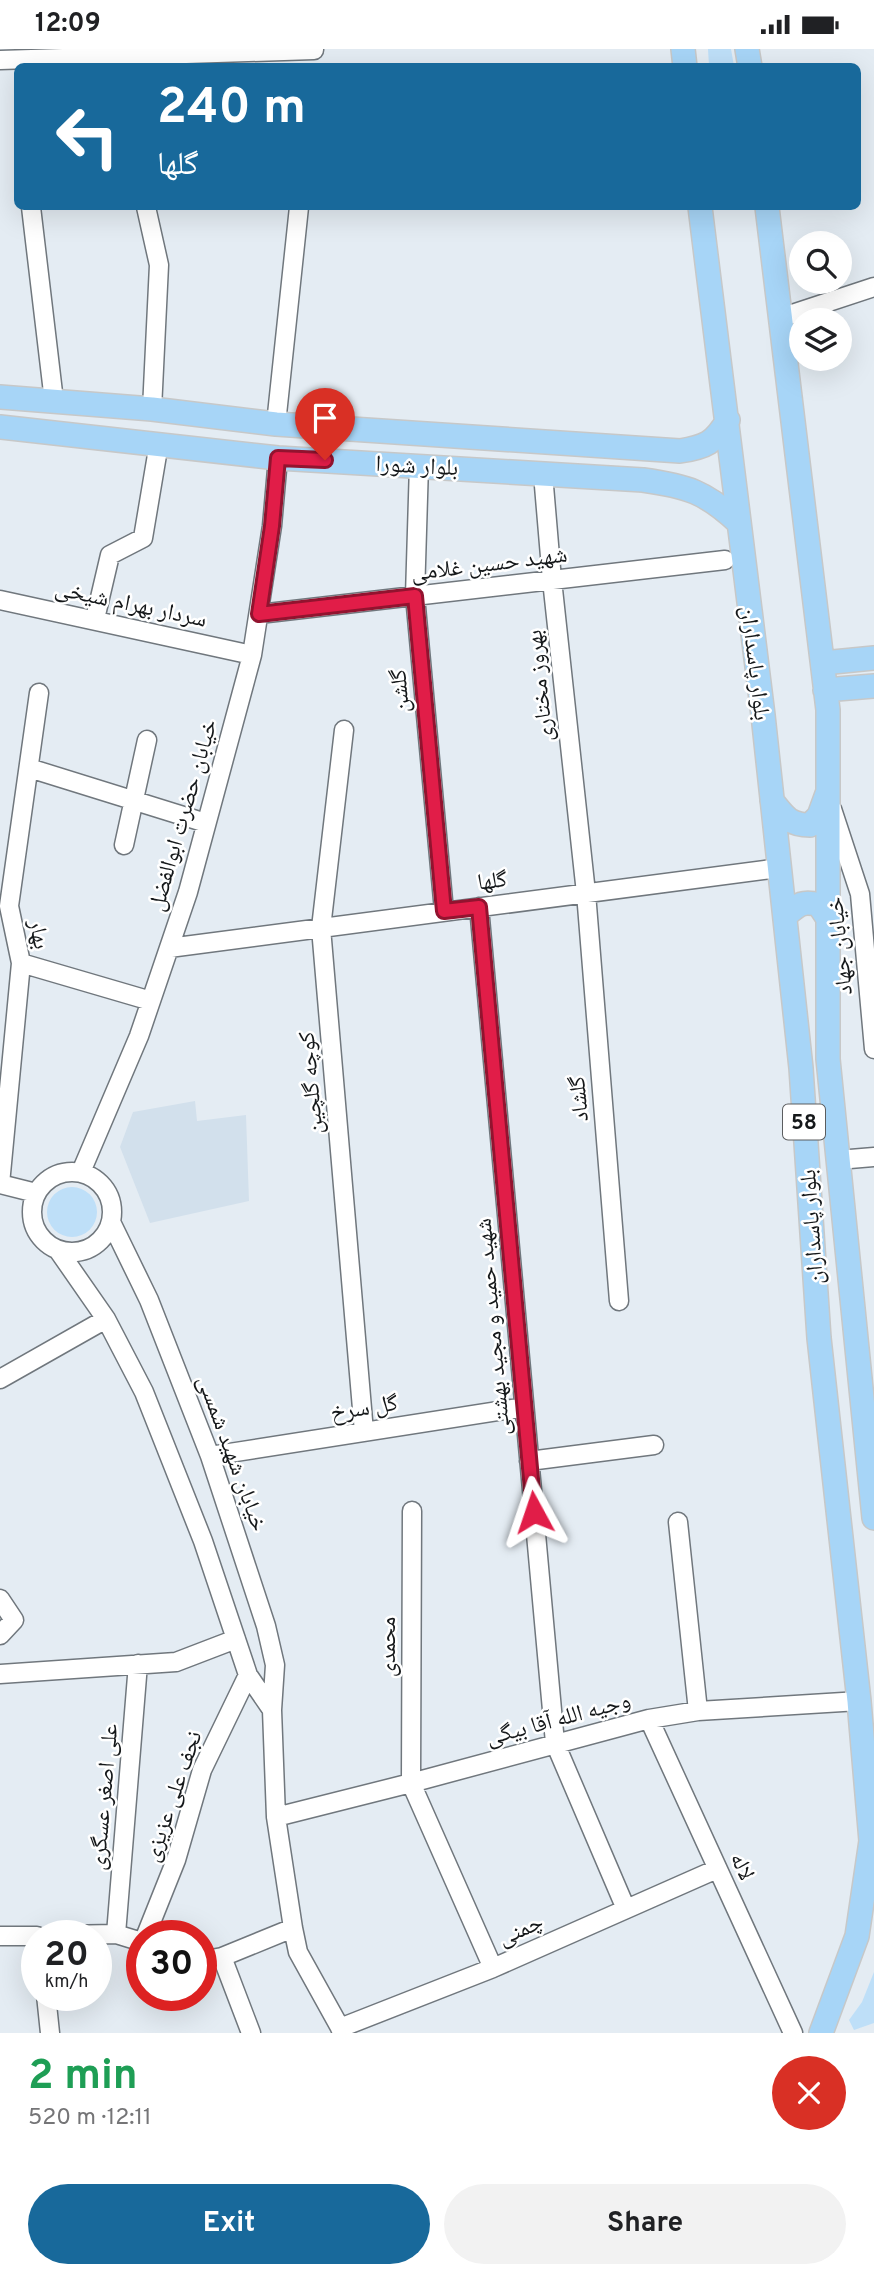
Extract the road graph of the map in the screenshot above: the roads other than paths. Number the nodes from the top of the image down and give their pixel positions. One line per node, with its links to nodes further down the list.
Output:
1 (314, 49): 2 (street)
2 (119, 53): 3 (street)
3 (0, 60)
4 (31, 210): 12 (street)
5 (147, 210): 13 (street)
6 (299, 210): 15 (street)
7 (699, 210): 14 (main road, بلوار پاسداران / 58)
8 (767, 210): 10 (main road, بلوار پاسداران / 58)
9 (874, 287): 10 (street)
10 (780, 318): 32 (main road, بلوار پاسداران / 58)
11 (0, 397): 12 (main road, بلوار شورا)
12 (54, 401): 13 (main road, بلوار شورا)
13 (152, 409): 15 (main road, بلوار شورا)
14 (727, 420): 18 (main road, بلوار شورا); 23 (main road, بلوار پاسداران / 58)
15 (276, 424): 18 (main road, بلوار شورا)
16 (0, 428): 17 (main road, بلوار شورا)
17 (159, 443): 19 (main road, بلوار شورا); 29 (street)
18 (649, 450): 22 (main road)
19 (278, 458): 20 (main road, بلوار شورا); 28 (street, خیابان حضرت ابوالفضل)
20 (419, 465): 21 (main road, بلوار شورا); 26 (street, گلشن)
21 (543, 474): 22 (main road, بلوار شورا); 25 (street, بهروز مختاری)
22 (643, 480): 23 (main road, بلوار شورا)
23 (739, 523): 41 (main road, بلوار پاسداران / 58)
24 (725, 560): 25 (street, شهید حسین غلامی)
25 (552, 580): 26 (street, شهید حسین غلامی); 45 (street, بهروز مختاری)
26 (415, 596): 28 (street, شهید حسین غلامی); 48 (street, گلشن)
27 (0, 600): 29 (street, سردار بهرام شیخی)
28 (259, 614): 30 (street, خیابان حضرت ابوالفضل)
29 (95, 619): 30 (street, سردار بهرام شیخی)
30 (252, 655): 42 (street, خیابان حضرت ابوالفضل)
31 (874, 658): 32 (main road)
32 (823, 663): 34 (main road, بلوار پاسداران / 58)
33 (874, 686): 34 (main road)
34 (825, 690): 39 (main road, بلوار پاسداران / 58)
35 (39, 693): 38 (street, بهار)
36 (344, 730): 51 (street, کوچه گلچین)
37 (147, 740): 40 (street)
38 (29, 768): 40 (street); 46 (street, بهار)
39 (829, 793): 41 (main road); 50 (main road, بلوار پاسداران / 58); 55 (street, خیابان جهاد)
40 (134, 801): 42 (street); 43 (street)
41 (772, 801): 44 (main road, بلوار پاسداران / 58)
42 (206, 823): 52 (street, خیابان حضرت ابوالفضل)
43 (124, 845)
44 (779, 868): 45 (street, گلها); 49 (main road, بلوار پاسداران / 58)
45 (586, 893): 47 (street, گلها); 63 (street, گلشاد)
46 (5, 906): 53 (street, بهار)
47 (479, 907): 48 (street, گلها); 66 (street, شهید حمید و مجید بهشتی)
48 (444, 911): 51 (street, گلها)
49 (785, 916): 50 (main road); 81 (main road, بلوار پاسداران / 58)
50 (829, 920): 57 (main road, بلوار پاسداران / 58)
51 (321, 927): 52 (street, گلها); 68 (street, کوچه گلچین)
52 (169, 947): 54 (street, خیابان حضرت ابوالفضل)
53 (21, 963): 54 (street); 59 (street, بهار)
54 (151, 1001): 58 (street, خیابان حضرت ابوالفضل)
55 (874, 1049)
56 (874, 1157): 57 (street)
57 (838, 1160): 67 (main road, بلوار پاسداران / 58)
58 (81, 1172): 60 (street); 61 (street)
59 (0, 1184): 60 (street)
60 (36, 1193): 62 (street)
61 (111, 1223): 62 (street); 70 (street, خیابان شهید شمسی)
62 (58, 1250): 64 (street)
63 (619, 1301)
64 (106, 1319): 65 (street); 77 (street)
65 (0, 1379)
66 (524, 1407): 68 (street, گل سرخ); 71 (street, شهید حمید و مجید بهشتی)
67 (869, 1415): 73 (main road, بلوار پاسداران / 58)
68 (364, 1431): 70 (street, گل سرخ)
69 (654, 1445): 71 (street)
70 (211, 1455): 82 (street, خیابان شهید شمسی)
71 (529, 1461): 85 (street, شهید حمید و مجید بهشتی)
72 (412, 1511): 86 (street, محمدی)
73 (874, 1518)
74 (678, 1522): 83 (street)
75 (0, 1599): 76 (street)
76 (0, 1635)
77 (236, 1639): 78 (street); 80 (street)
78 (138, 1664): 79 (street); 94 (street, علی اصغر عسگری)
79 (0, 1674)
80 (248, 1675): 82 (street); 91 (street, نجف علی عزیزی)
81 (859, 1701): 83 (street, وجیه الله آقا بیگی); 88 (main road, بلوار پاسداران / 58)
82 (272, 1710): 87 (street, خیابان شهید شمسی)
83 (698, 1711): 84 (street, وجیه الله آقا بیگی)
84 (649, 1719): 85 (street, وجیه الله آقا بیگی); 89 (street, لاله)
85 (555, 1743): 86 (street, وجیه الله آقا بیگی); 90 (street, شهید حمید و مجید بهشتی)
86 (411, 1783): 87 (street, وجیه الله آقا بیگی); 100 (street)
87 (276, 1817): 92 (street, خیابان شهید شمسی)
88 (872, 1844): 106 (main road, بلوار پاسداران / 58)
89 (717, 1869): 90 (street, چمنی); 105 (street, لاله)
90 (626, 1909): 100 (street, چمنی)
91 (152, 1920)
92 (293, 1928): 98 (street); 102 (street, خیابان شهید شمسی)
93 (112, 1934): 94 (street)
94 (116, 1934): 97 (street)
95 (0, 1936): 96 (street)
96 (21, 1936)
97 (126, 1937)
98 (222, 1957): 99 (street); 104 (street)
99 (217, 1958)
100 (493, 1968): 102 (street, چمنی)
101 (48, 2011): 103 (street)
102 (342, 2030)
103 (50, 2033)
104 (251, 2033)
105 (793, 2033)
106 (821, 2033)

